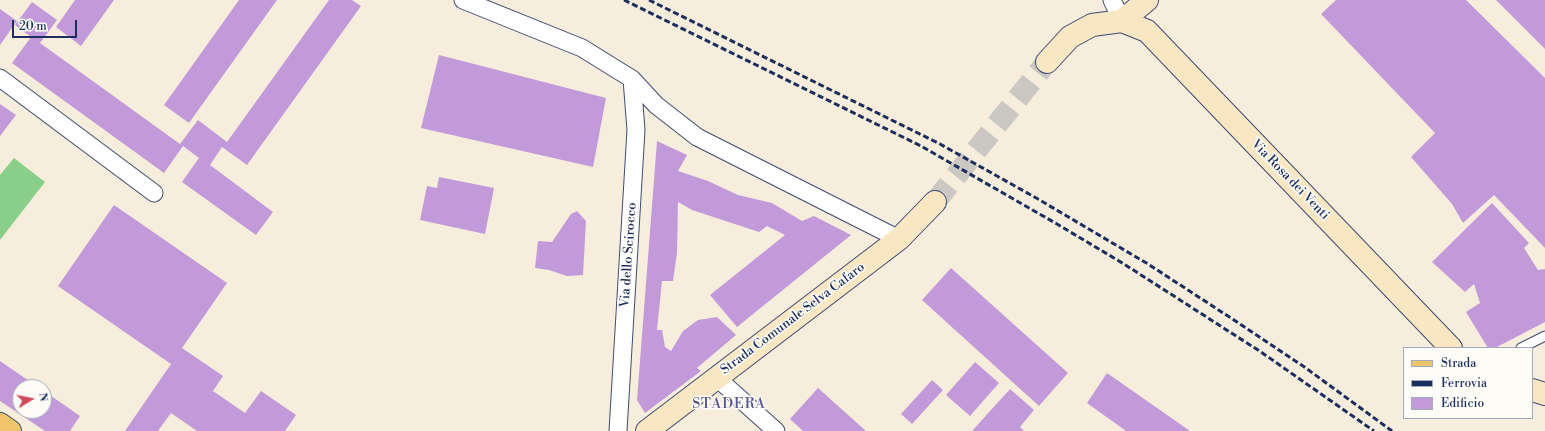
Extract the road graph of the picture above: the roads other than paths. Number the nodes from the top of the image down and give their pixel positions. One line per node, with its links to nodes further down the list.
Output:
1 (463, 0): 7 (street)
2 (1112, 0): 4 (street)
3 (1147, 0): 4 (street)
4 (1122, 21): 5 (street); 12 (street, Via Rosa dei Venti)
5 (1047, 62)
6 (0, 78): 8 (street)
7 (632, 79): 10 (street); 19 (street, Via dello Scirocco)
8 (154, 193)
9 (935, 202): 10 (street, Strada Comunale Selva Cafaro)
10 (899, 239): 14 (street, Strada Comunale Selva Cafaro)
11 (1545, 336): 13 (lane)
12 (1450, 347)
13 (1523, 347)
14 (717, 378): 20 (street, Strada Comunale Selva Cafaro); 21 (street)
15 (1533, 390): 16 (street)
16 (1545, 394)
17 (0, 424): 18 (main road)
18 (10, 431)
19 (618, 431)
20 (648, 431)
21 (776, 431)

